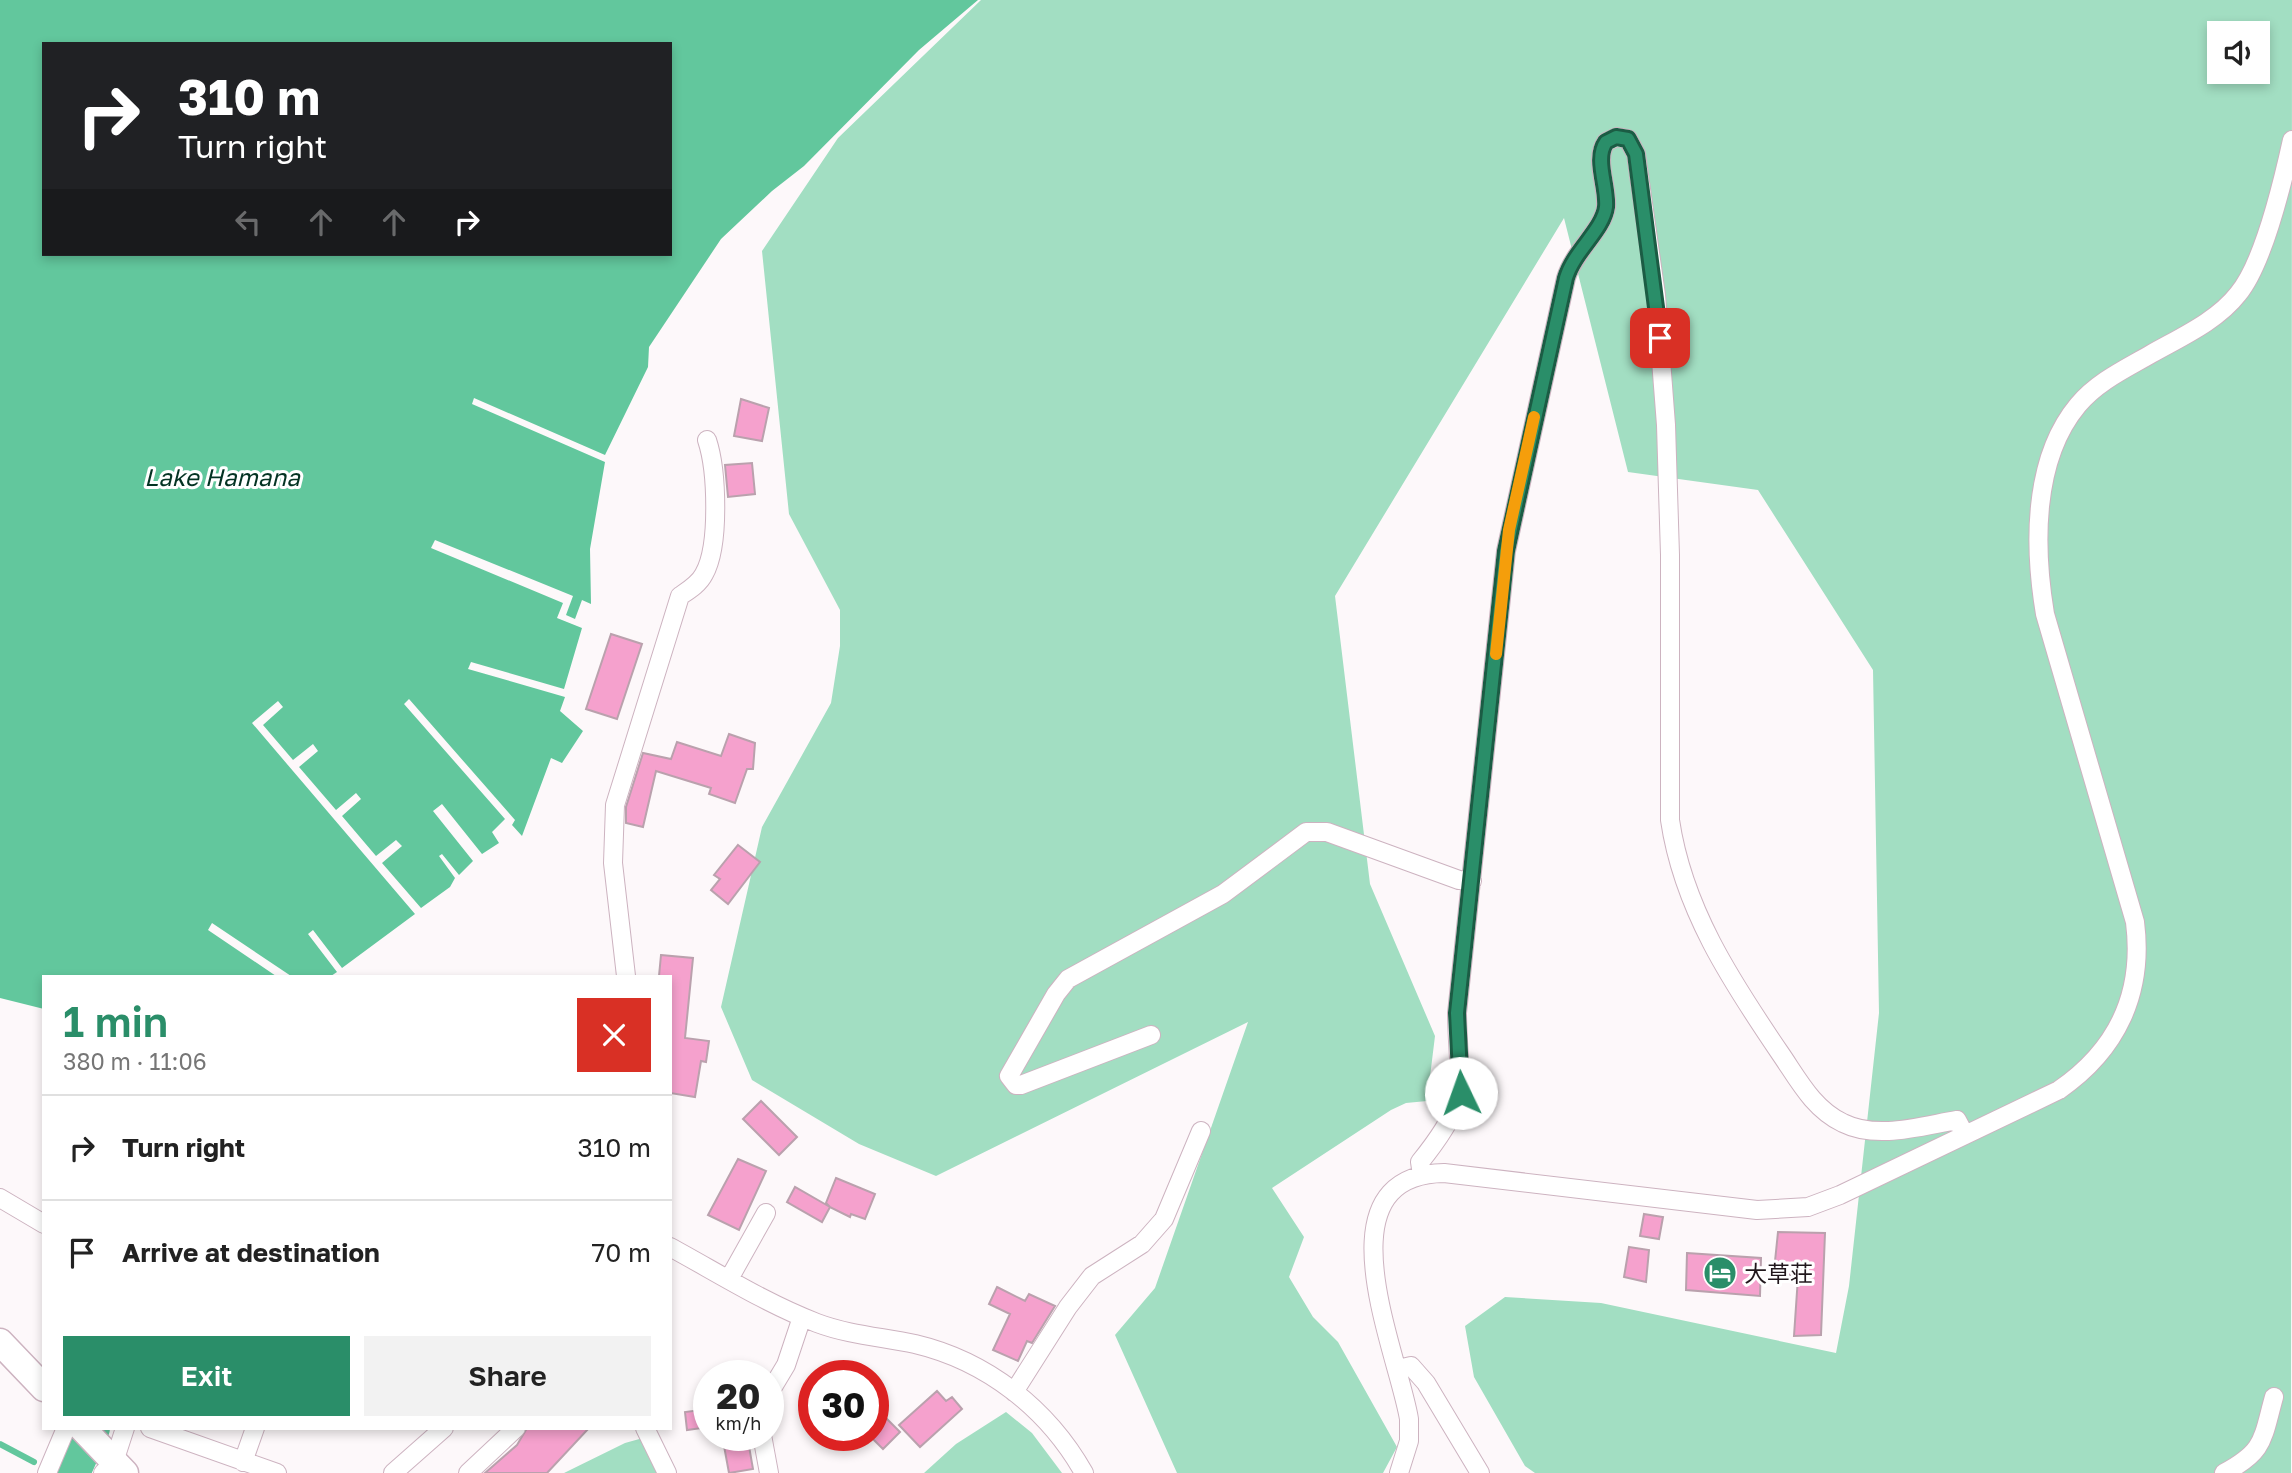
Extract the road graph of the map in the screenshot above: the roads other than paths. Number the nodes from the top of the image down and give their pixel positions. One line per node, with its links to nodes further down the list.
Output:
1 (2292, 140): 7 (street)
2 (707, 440): 4 (street)
3 (1472, 881): 5 (street); 7 (street); 8 (street)
4 (626, 975)
5 (1151, 1035)
6 (1201, 1131): 19 (street)
7 (1965, 1135): 8 (street)
8 (1422, 1175): 17 (street)
9 (0, 1198): 11 (street)
10 (766, 1213): 13 (street)
11 (42, 1223)
12 (672, 1248): 13 (street)
13 (729, 1279): 14 (street)
14 (802, 1317): 16 (street); 19 (street)
15 (0, 1342): 18 (street)
16 (784, 1368)
17 (1398, 1369): 39 (street); 40 (street)
18 (42, 1386)
19 (1014, 1392): 38 (street)
20 (2274, 1397): 41 (street)
21 (65, 1430): 32 (street)
22 (84, 1430): 31 (street)
23 (124, 1430): 31 (street)
24 (155, 1430): 30 (street)
25 (254, 1430): 30 (street)
26 (442, 1430): 34 (street)
27 (514, 1430): 35 (street)
28 (646, 1430): 36 (street)
29 (765, 1451): 37 (street)
30 (243, 1462): 33 (street)
31 (112, 1466)
32 (47, 1473)
33 (276, 1473)
34 (393, 1473)
35 (468, 1473)
36 (667, 1473)
37 (769, 1473)
38 (1084, 1473)
39 (1399, 1473)
40 (1480, 1473)
41 (2224, 1473)

